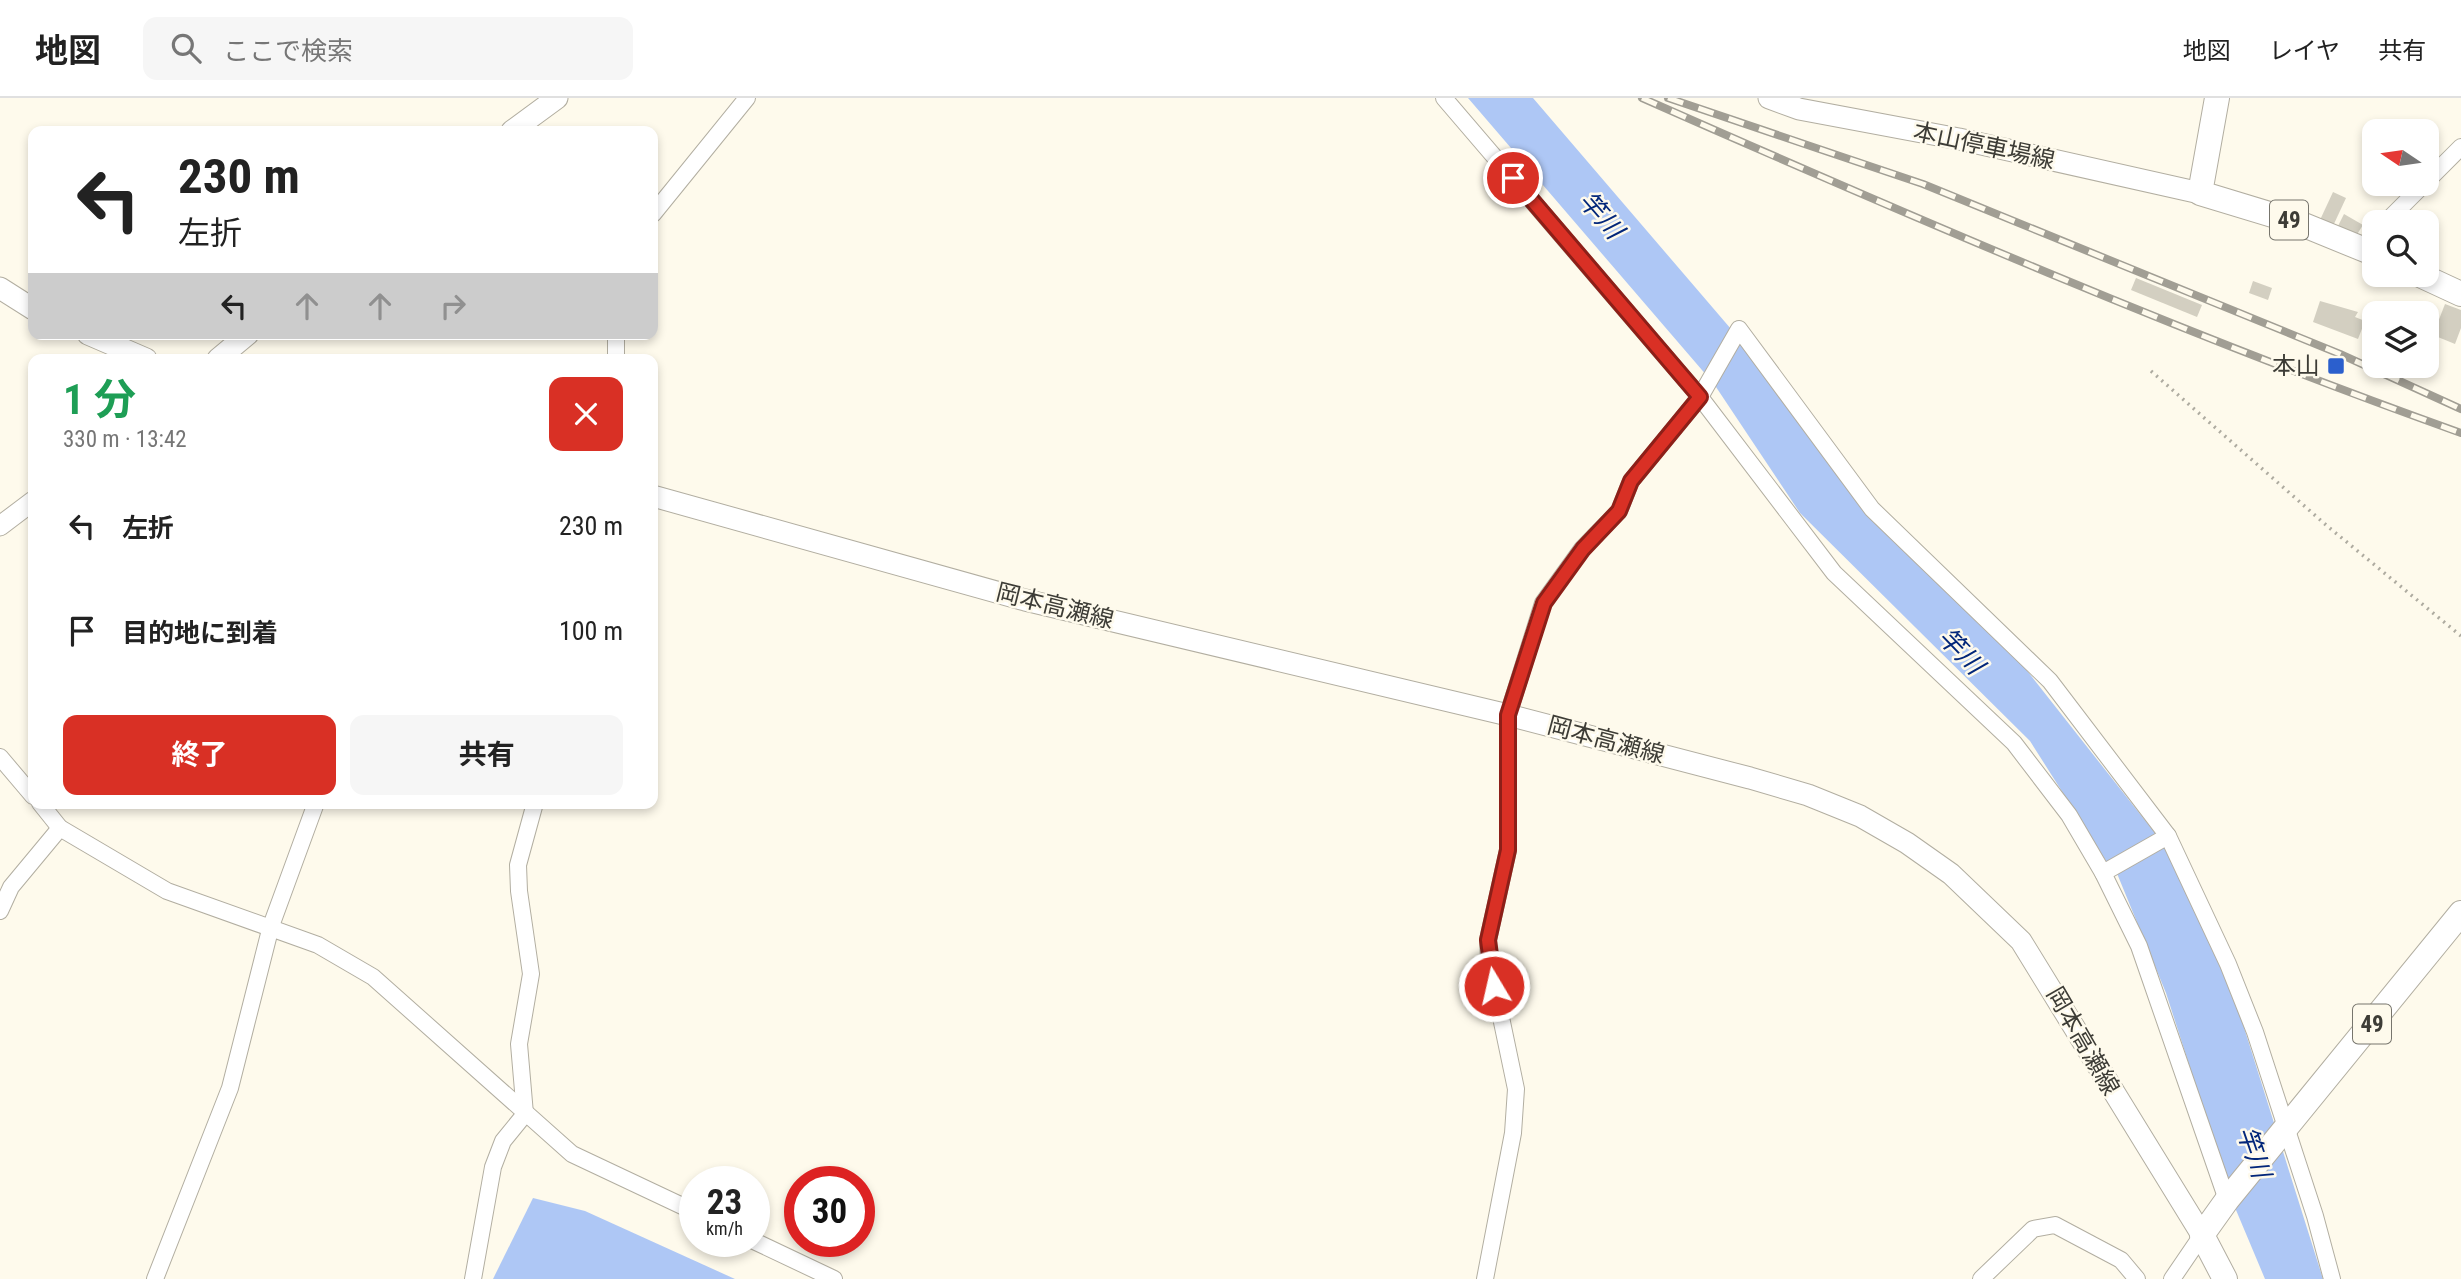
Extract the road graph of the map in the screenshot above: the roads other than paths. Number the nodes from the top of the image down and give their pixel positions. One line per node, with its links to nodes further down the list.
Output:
1 (557, 98): 6 (main road)
2 (747, 98): 11 (street)
3 (1444, 98): 22 (street)
4 (1769, 98): 9 (main road, 本山停車場線)
5 (2217, 98): 9 (main road)
6 (519, 126)
7 (2461, 147): 8 (street)
8 (2440, 168)
9 (2200, 193): 13 (main road, 49)
10 (2412, 196): 12 (street)
11 (658, 208)
12 (2398, 210)
13 (2362, 243)
14 (2439, 284): 16 (main road)
15 (0, 288): 17 (main road)
16 (2461, 294)
17 (28, 306)
18 (102, 340): 20 (main road)
19 (241, 340): 21 (main road)
20 (134, 354)
21 (224, 354)
22 (1703, 391): 26 (street); 33 (street); 34 (street)
23 (658, 497): 26 (main road, 岡本高瀬線)
24 (28, 505): 25 (street)
25 (0, 526)
26 (1508, 715): 42 (main road, 岡本高瀬線); 47 (street)
27 (0, 757): 28 (street)
28 (28, 790)
29 (45, 809): 32 (street)
30 (314, 809): 37 (street)
31 (533, 809): 38 (street)
32 (60, 828): 35 (street); 37 (street)
33 (2166, 837): 34 (street); 39 (street)
34 (2106, 872): 40 (street)
35 (0, 911)
36 (2461, 913): 39 (main road, 49)
37 (271, 926): 38 (street); 44 (street)
38 (524, 1114): 41 (street); 45 (street)
39 (2284, 1132): 40 (main road, 49); 52 (street)
40 (2228, 1199): 42 (main road, 49)
41 (679, 1204)
42 (2202, 1235): 50 (street); 51 (main road)
43 (770, 1249): 46 (street)
44 (155, 1279)
45 (473, 1279)
46 (834, 1279)
47 (1485, 1279)
48 (1981, 1279): 49 (street)
49 (2137, 1279)
50 (2172, 1279)
51 (2225, 1279)
52 (2332, 1279)

